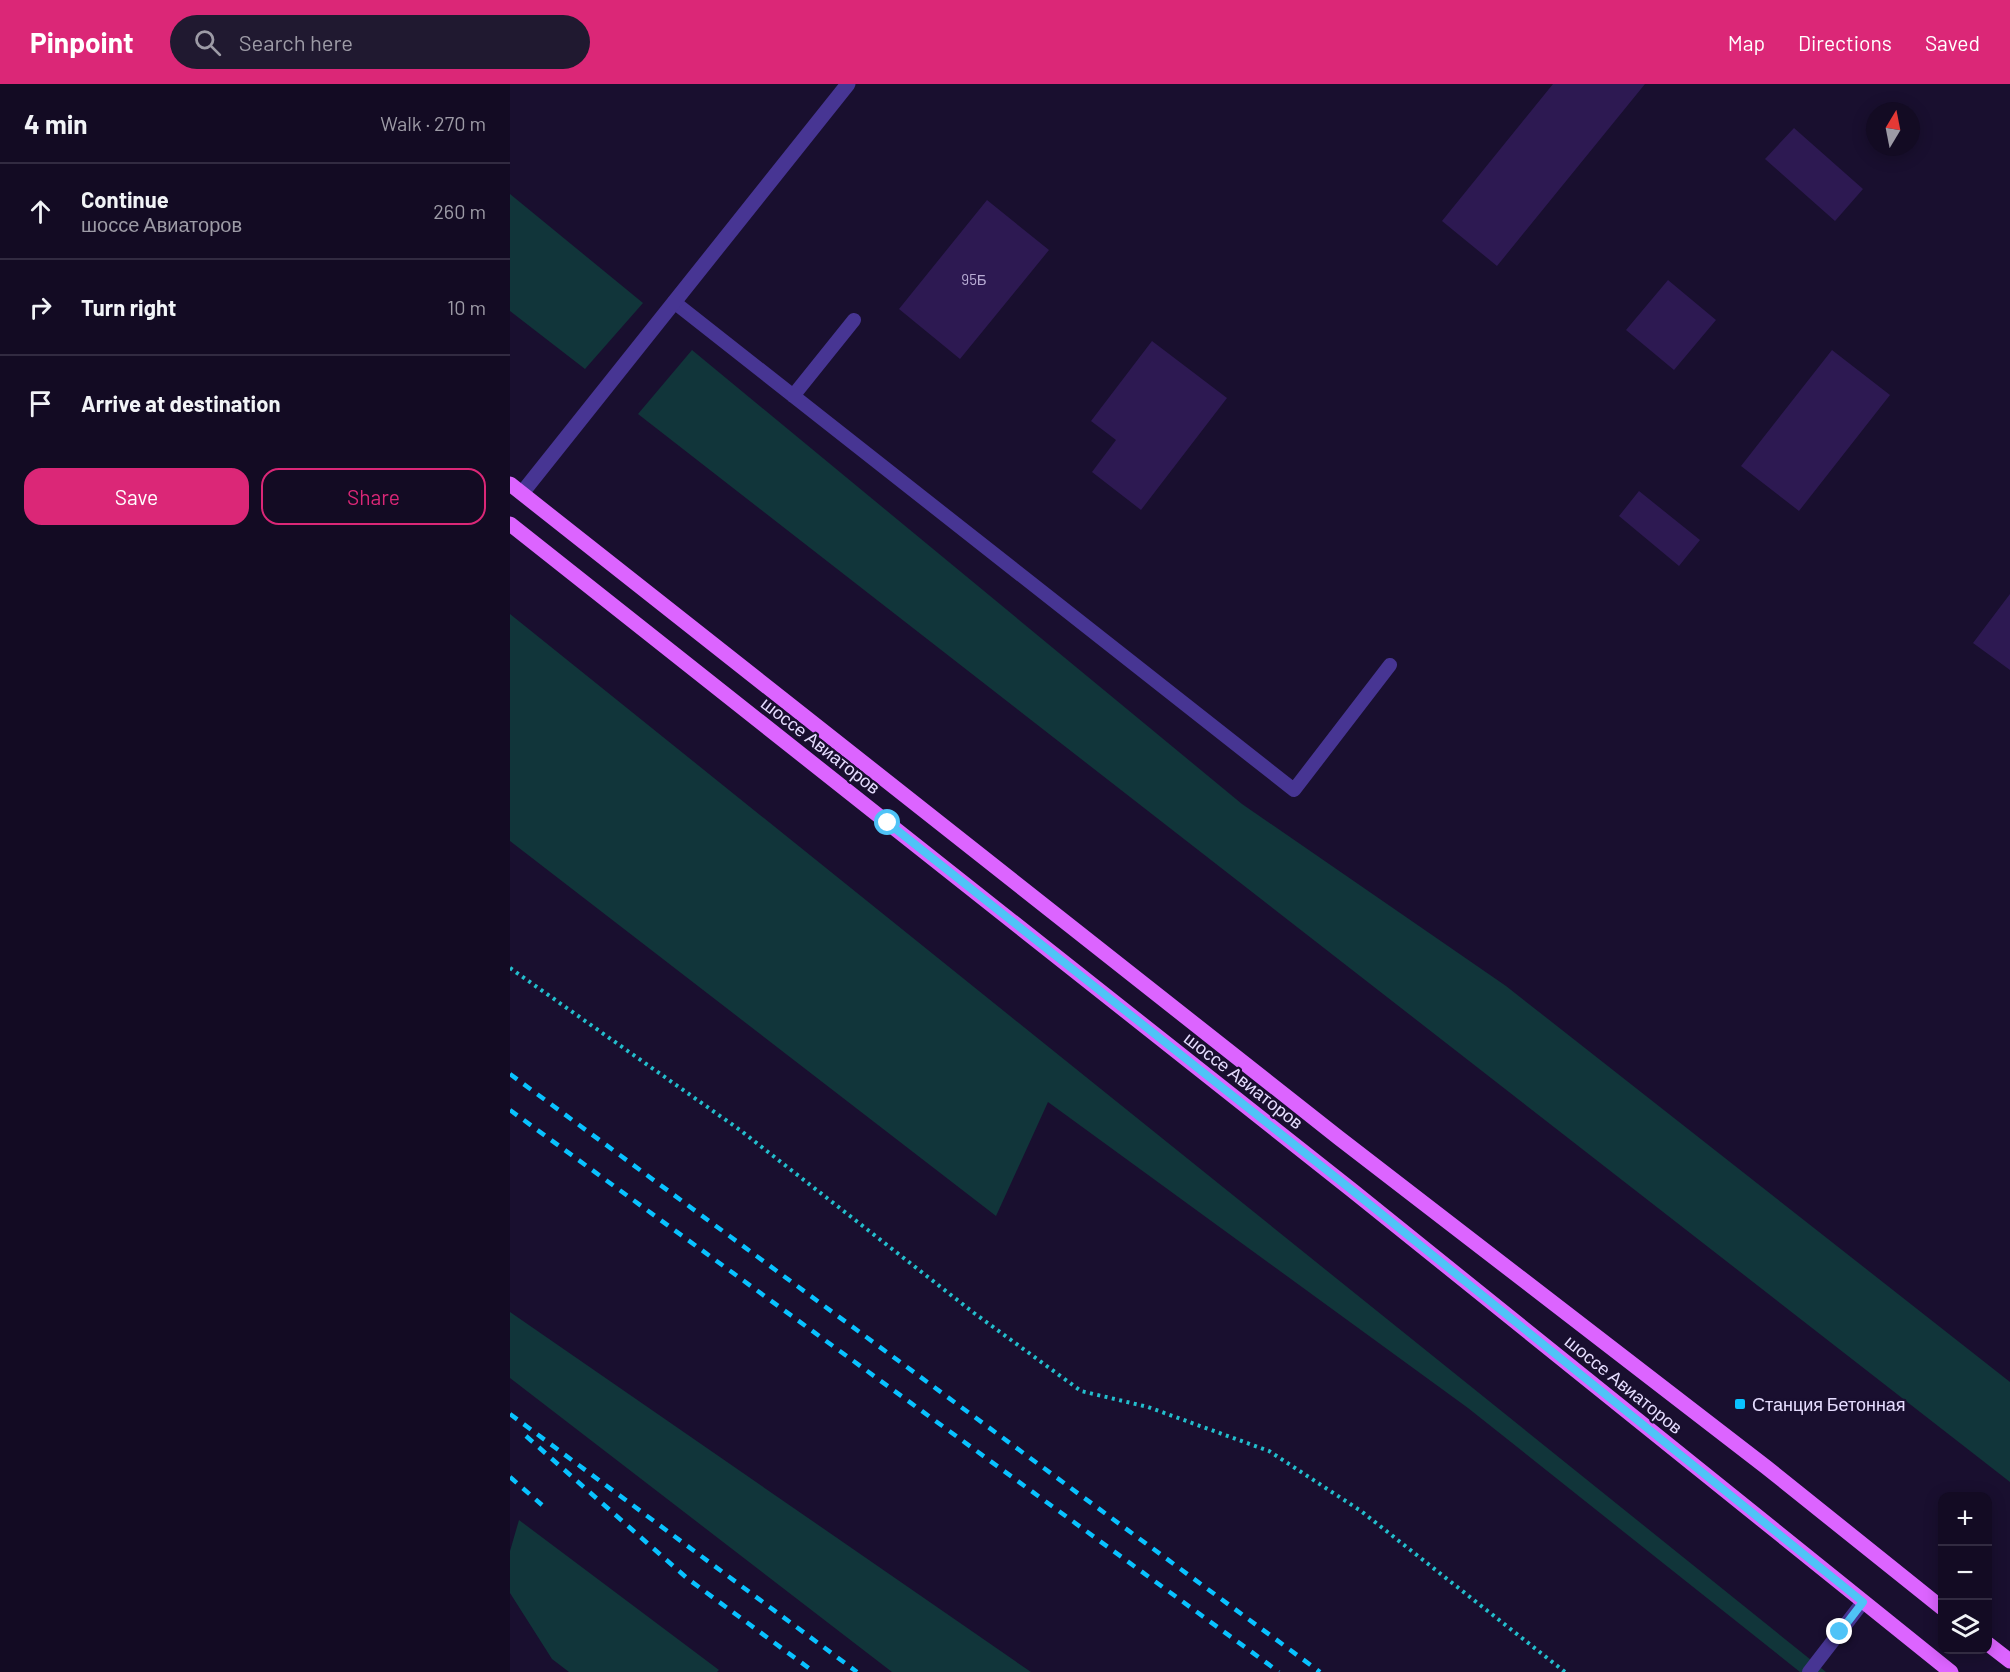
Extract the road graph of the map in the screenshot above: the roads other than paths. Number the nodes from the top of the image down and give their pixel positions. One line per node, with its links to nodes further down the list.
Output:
1 (848, 84): 2 (street)
2 (674, 302): 4 (lane); 5 (street)
3 (854, 320): 4 (lane)
4 (793, 396): 7 (lane)
5 (516, 489): 9 (main road, шоссе Авиаторов)
6 (510, 524): 8 (main road, шоссе Авиаторов)
7 (1390, 665)
8 (1863, 1602): 12 (lane); 13 (main road, шоссе Авиаторов)
9 (1938, 1605)
10 (1992, 1647): 11 (main road)
11 (2010, 1661)
12 (1809, 1672)
13 (1951, 1672)

